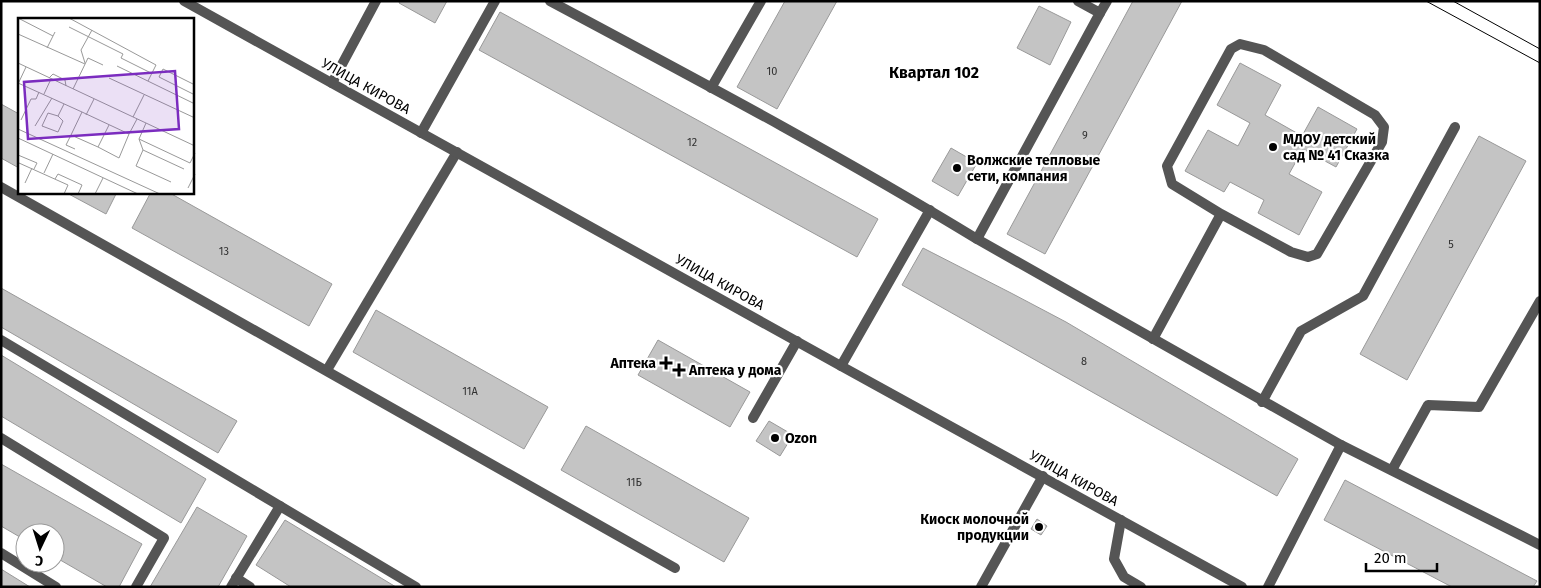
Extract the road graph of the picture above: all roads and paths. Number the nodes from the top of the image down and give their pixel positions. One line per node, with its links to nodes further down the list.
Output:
1 (184, 1): 9 (street, УЛИЦА КИРОВА)
2 (376, 1): 9 (street)
3 (496, 1): 12 (street)
4 (550, 1): 10 (street)
5 (761, 1): 10 (street)
6 (1078, 1): 8 (street)
7 (1107, 1): 8 (street)
8 (1100, 13): 17 (street)
9 (332, 83): 12 (street, УЛИЦА КИРОВА)
10 (711, 88): 15 (street)
11 (1455, 127): 24 (street)
12 (421, 133): 13 (street, УЛИЦА КИРОВА)
13 (457, 152): 21 (street, УЛИЦА КИРОВА); 23 (street)
14 (1, 187): 23 (street)
15 (930, 210): 17 (street); 22 (street)
16 (1221, 214): 16 (street); 19 (street)
17 (977, 239): 19 (street)
18 (1540, 301): 28 (street)
19 (1153, 339): 24 (street)
20 (1, 340): 30 (street)
21 (797, 341): 22 (street, УЛИЦА КИРОВА); 25 (street)
22 (841, 366): 29 (street, УЛИЦА КИРОВА)
23 (327, 370): 34 (street)
24 (1262, 402): 27 (street)
25 (752, 418)
26 (1, 438): 37 (street)
27 (1341, 445): 28 (street); 43 (street)
28 (1392, 470): 32 (street)
29 (1043, 476): 31 (street, УЛИЦА КИРОВА); 40 (street)
30 (280, 506): 35 (street); 39 (street)
31 (1121, 520): 41 (street); 42 (street, УЛИЦА КИРОВА)
32 (1540, 545)
33 (1, 553): 36 (street)
34 (675, 568)
35 (233, 582): 38 (street)
36 (56, 587)
37 (136, 587)
38 (250, 587)
39 (416, 587)
40 (981, 587)
41 (1141, 587)
42 (1242, 587)
43 (1268, 587)

